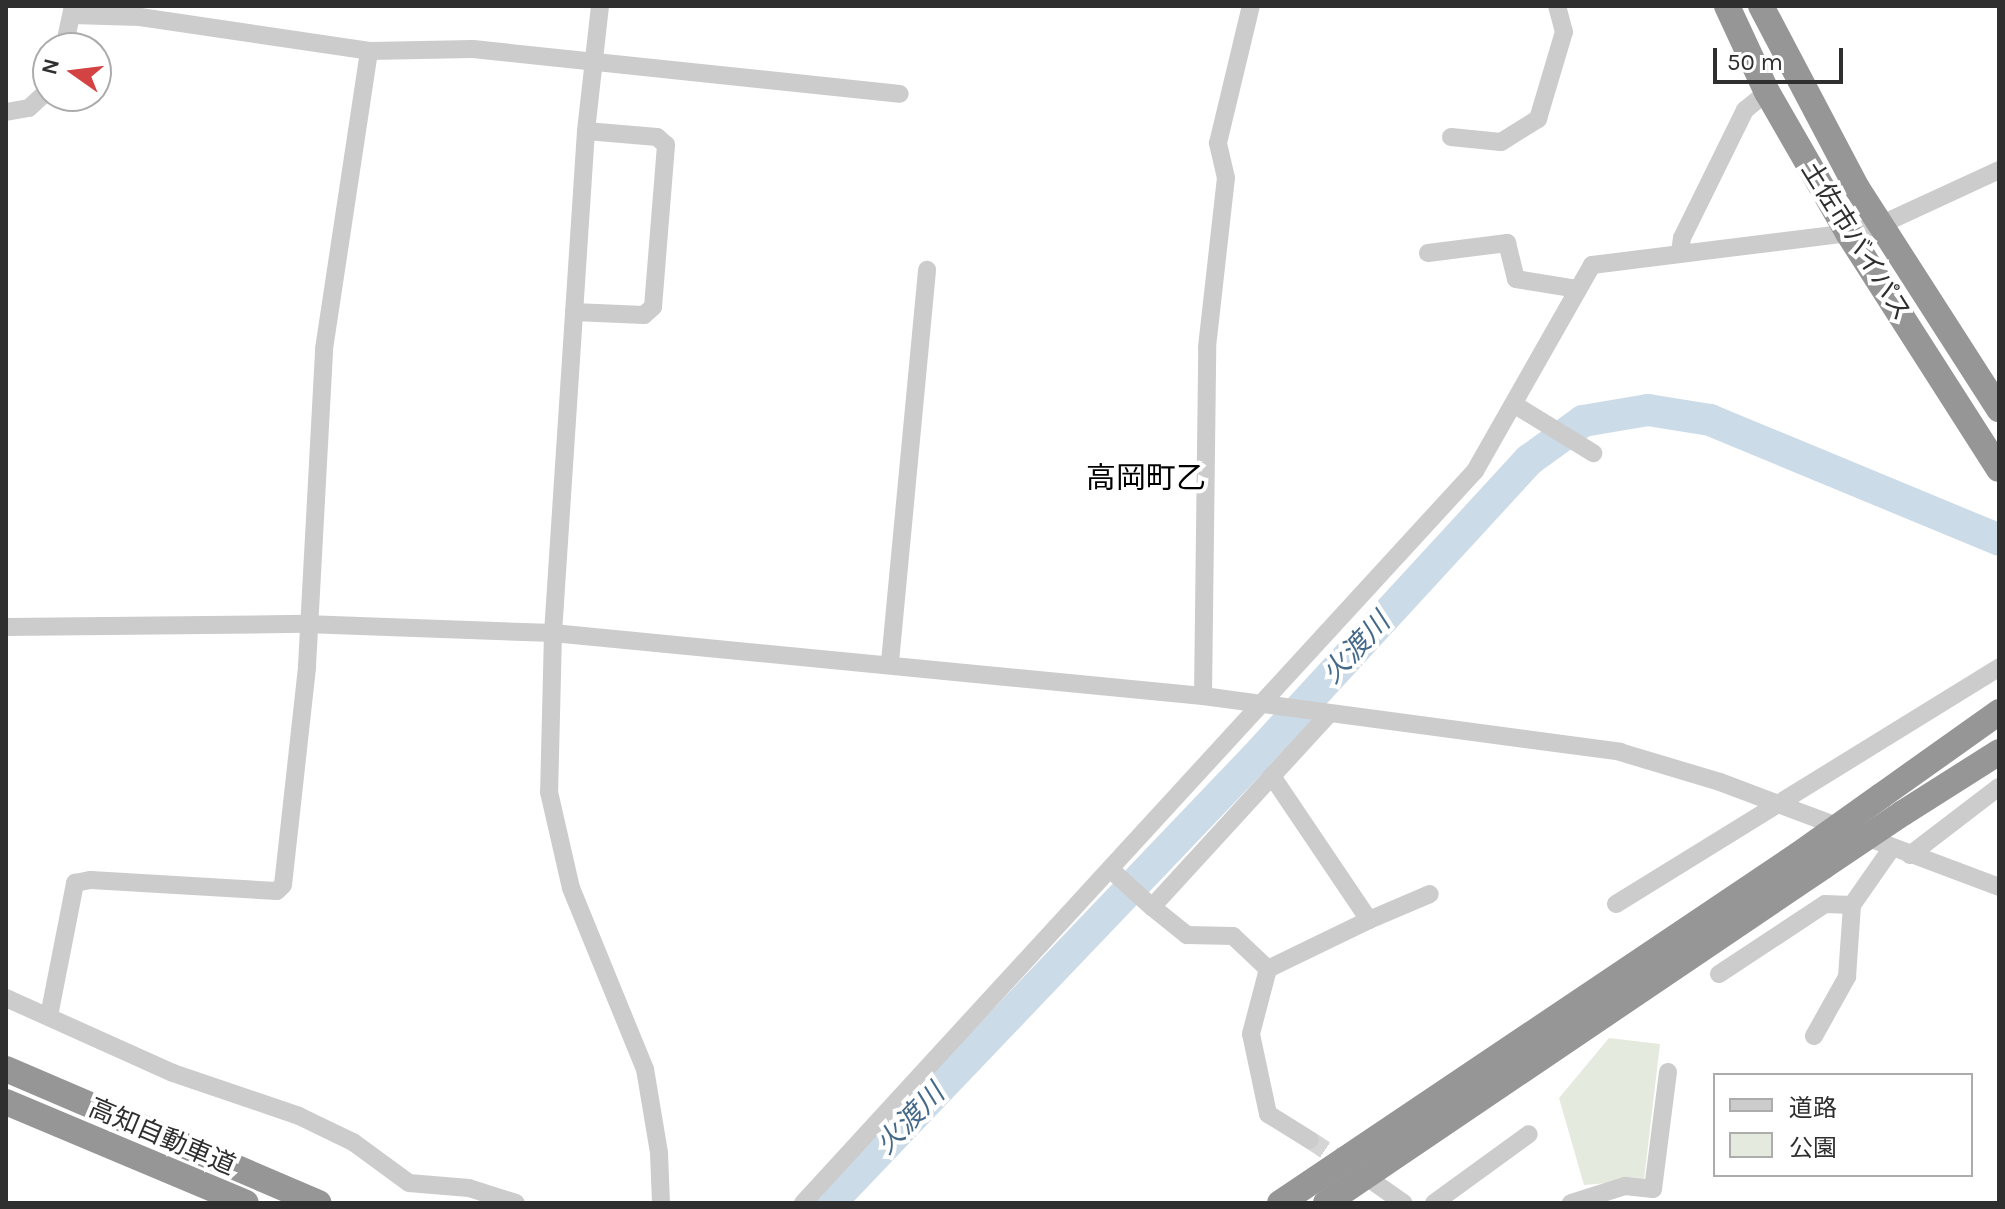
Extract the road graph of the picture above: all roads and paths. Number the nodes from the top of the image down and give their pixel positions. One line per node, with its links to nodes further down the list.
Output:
1 (600, 6): 9 (street)
2 (1251, 6): 33 (street)
3 (1557, 6): 15 (street)
4 (1727, 6): 10 (highway, 土佐市バイパス)
5 (1765, 8): 17 (highway, 土佐市バイパス)
6 (72, 11): 7 (street); 8 (street)
7 (67, 32)
8 (369, 51): 9 (street); 28 (street)
9 (593, 64): 11 (street); 14 (street)
10 (1767, 92): 18 (highway, 土佐市バイパス); 19 (street)
11 (900, 94)
12 (32, 105): 13 (street)
13 (6, 112)
14 (586, 131): 23 (street); 23 (street)
15 (1451, 137)
16 (1999, 170): 17 (street)
17 (1880, 225): 18 (street); 25 (highway, 土佐市バイパス)
18 (1848, 233): 19 (street); 27 (highway, 土佐市バイパス)
19 (1680, 252): 22 (street)
20 (1428, 253): 22 (street)
21 (927, 270): 31 (street)
22 (1578, 289): 24 (street)
23 (574, 312): 30 (street)
24 (1515, 405): 26 (street); 34 (street)
25 (1999, 409)
26 (1593, 453)
27 (1999, 469)
28 (305, 624): 29 (street); 30 (street); 53 (street)
29 (6, 627)
30 (553, 633): 31 (street); 64 (street)
31 (890, 662): 33 (street)
32 (1999, 667): 40 (street)
33 (1203, 696): 34 (street)
34 (1264, 705): 36 (street); 43 (street)
35 (1999, 712): 66 (highway, bridge)
36 (1322, 713): 38 (street); 40 (street)
37 (1999, 752): 67 (highway, bridge)
38 (1272, 776): 46 (street); 49 (street)
39 (1999, 787): 42 (street)
40 (1774, 803): 41 (street); 47 (street)
41 (1891, 849): 42 (street); 48 (street)
42 (1910, 855): 44 (street)
43 (1113, 873): 46 (street); 65 (street)
44 (1999, 887)
45 (1430, 894): 49 (street)
46 (1148, 904): 50 (street)
47 (1616, 904)
48 (1852, 905): 51 (street); 54 (street)
49 (1369, 920): 50 (street)
50 (1268, 969): 59 (street)
51 (1719, 974)
52 (6, 998): 53 (street)
53 (49, 1016): 63 (street)
54 (1814, 1036)
55 (6, 1069): 62 (highway, 高知自動車道)
56 (1668, 1072): 70 (street)
57 (6, 1102): 61 (highway, 高知自動車道)
58 (1529, 1134): 69 (street)
59 (1310, 1140)
60 (1375, 1183): 68 (street)
61 (246, 1203)
62 (318, 1203)
63 (516, 1203)
64 (661, 1203)
65 (803, 1203)
66 (1280, 1203)
67 (1326, 1203)
68 (1404, 1203)
69 (1434, 1203)
70 (1571, 1203)

